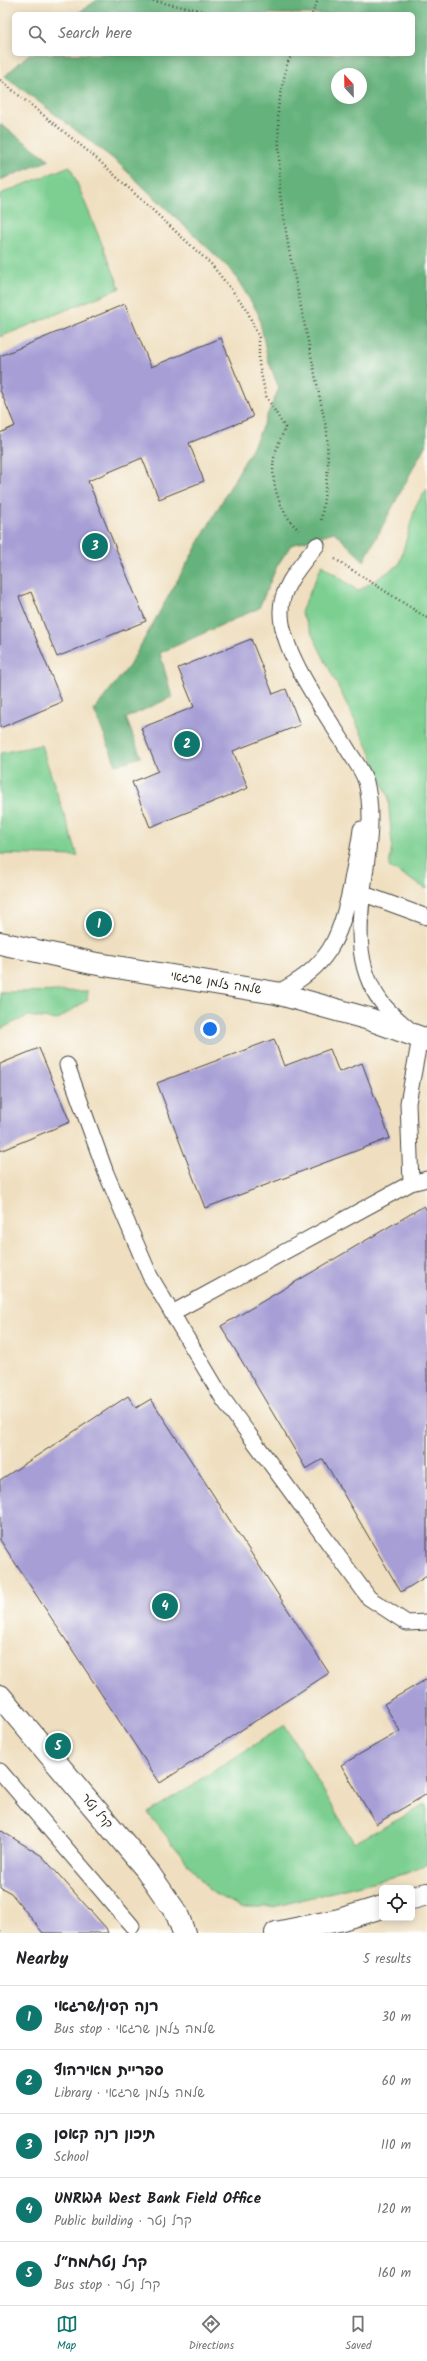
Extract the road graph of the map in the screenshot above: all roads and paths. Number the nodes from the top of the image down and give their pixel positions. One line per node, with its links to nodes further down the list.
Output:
1 (149, 0): 3 (path)
2 (318, 0): 4 (path)
3 (208, 12)
4 (313, 12)
5 (291, 56): 7 (path)
6 (0, 80): 7 (path)
7 (317, 545): 8 (path); 9 (lane)
8 (427, 618)
9 (366, 780): 10 (lane); 13 (lane)
10 (364, 894): 11 (lane); 14 (lane)
11 (427, 917)
12 (0, 943): 13 (street, שלמה זלמן שרגאי)
13 (276, 993): 14 (street, שלמה זלמן שרגאי)
14 (424, 1039): 17 (lane)
15 (67, 1065): 18 (lane)
16 (427, 1179): 17 (lane)
17 (411, 1183): 18 (lane)
18 (172, 1313): 19 (lane)
19 (427, 1622)
20 (0, 1696): 27 (street, קרל נטר)
21 (0, 1771): 25 (lane)
22 (427, 1894): 23 (street)
23 (415, 1897)
24 (379, 1908): 26 (street)
25 (132, 1926)
26 (287, 1932)
27 (184, 1933)

